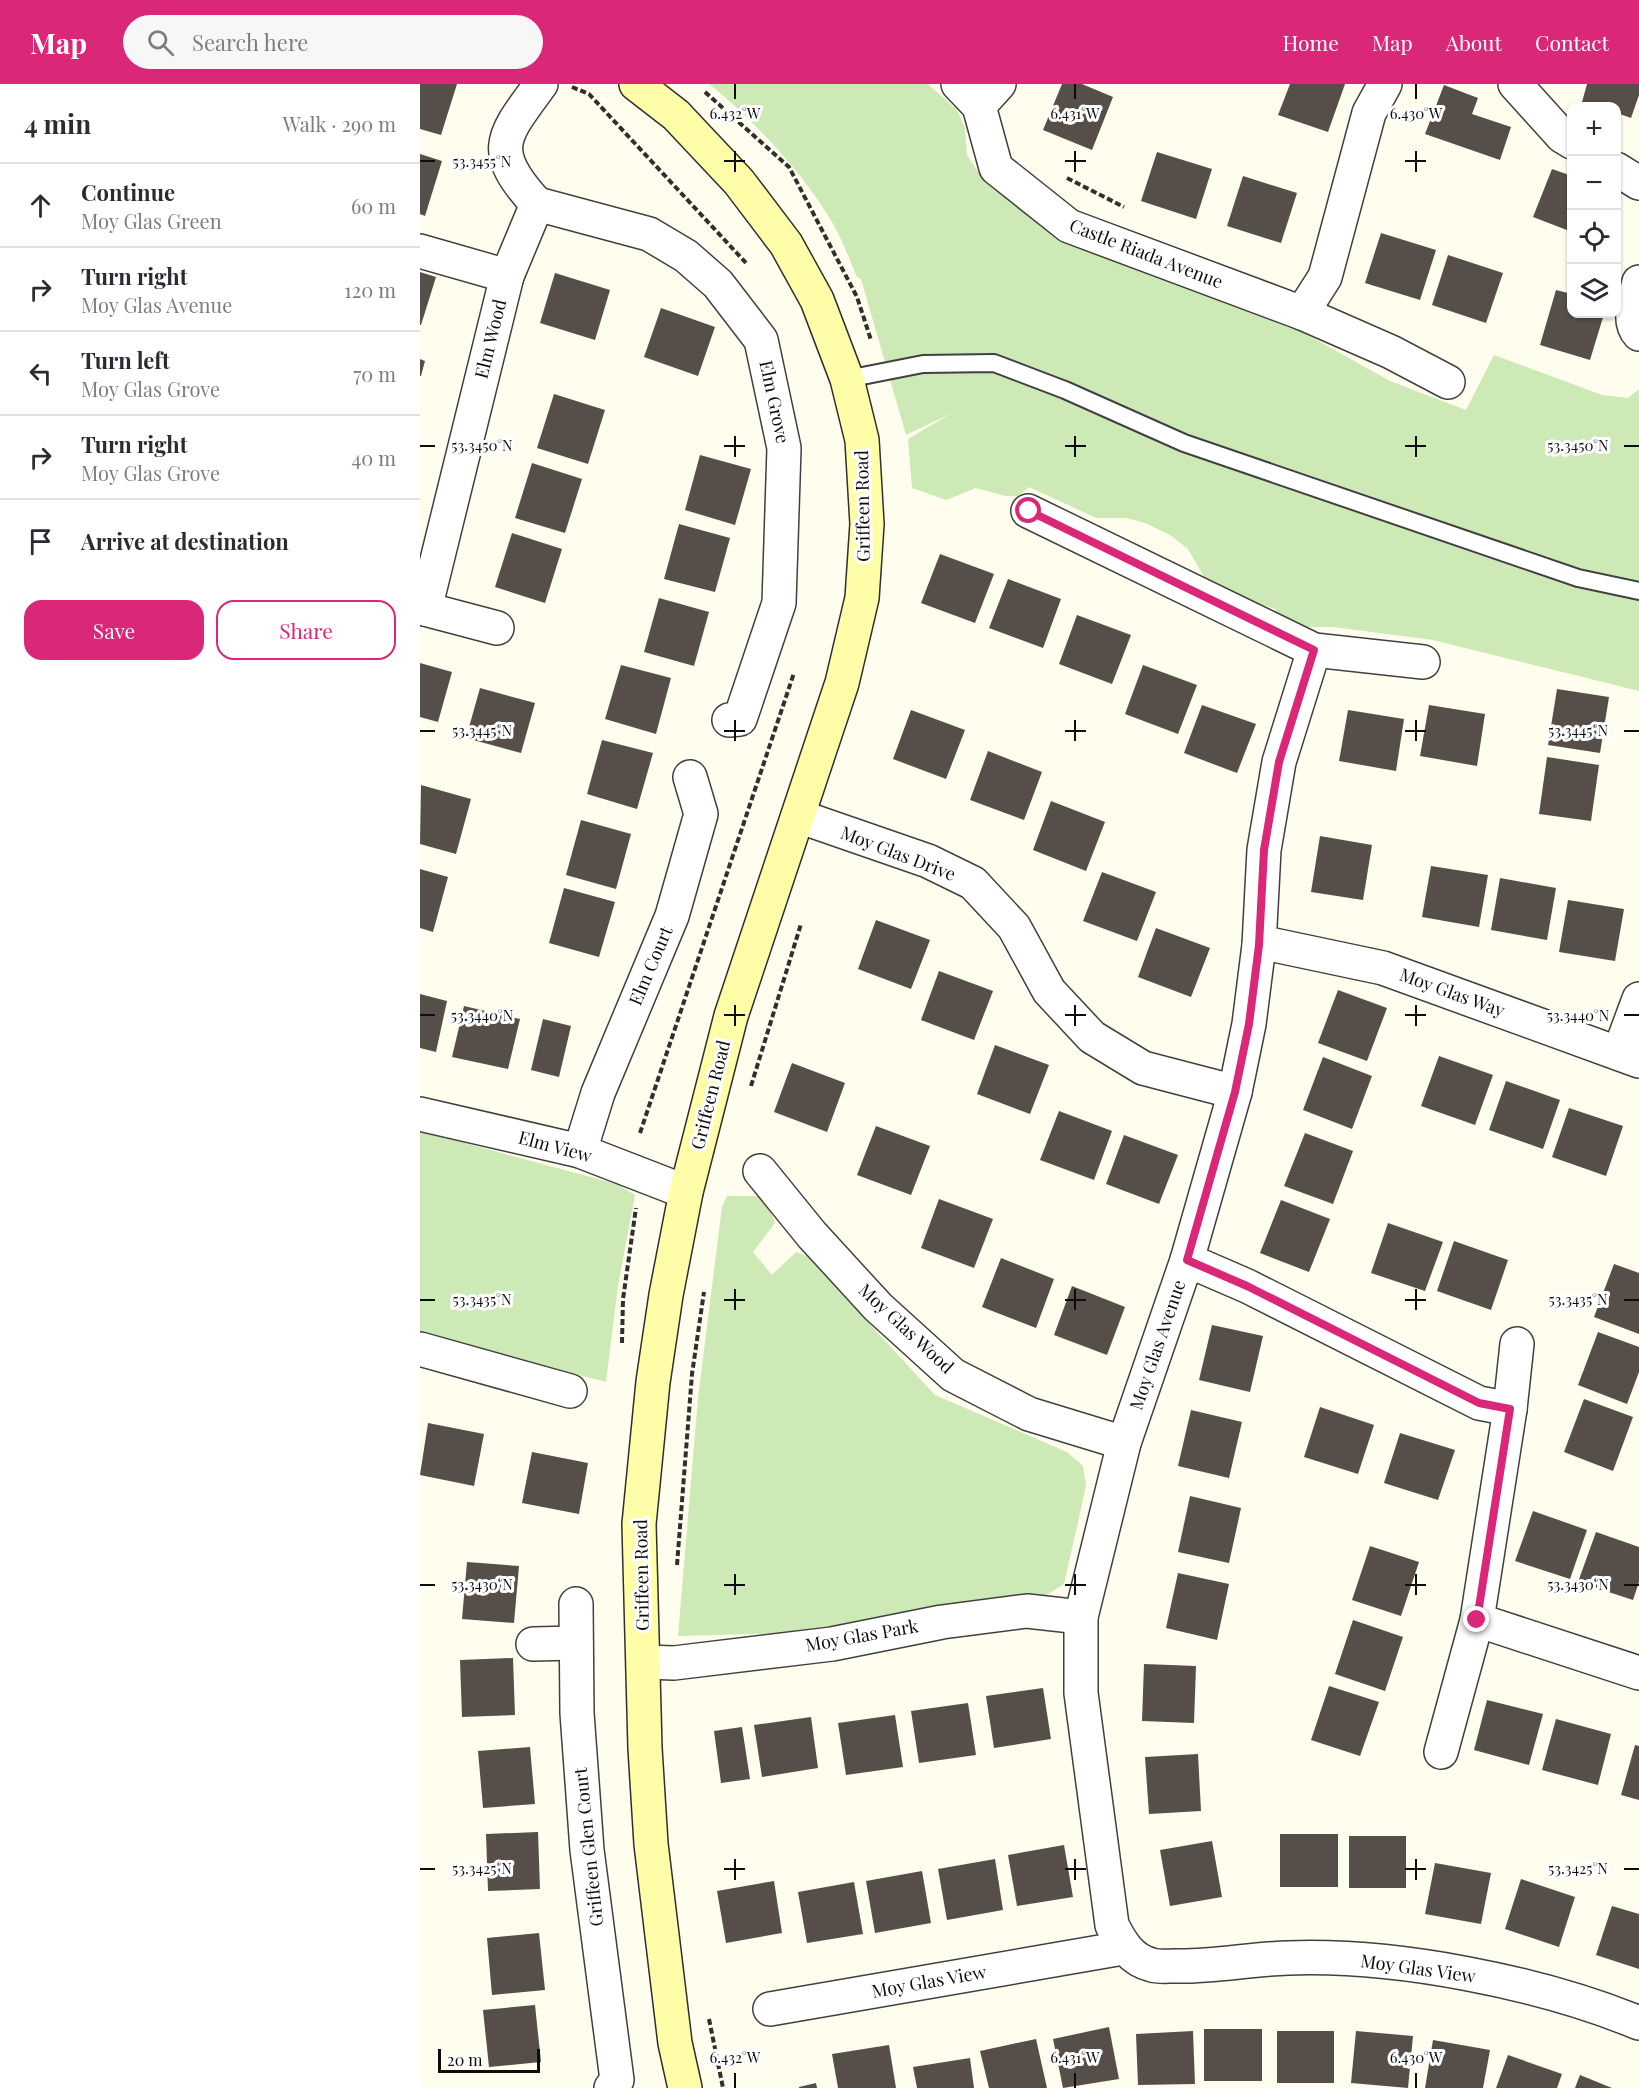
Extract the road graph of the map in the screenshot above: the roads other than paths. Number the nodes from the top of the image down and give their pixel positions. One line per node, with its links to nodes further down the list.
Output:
1 (636, 84): 15 (street, Griffeen Road)
2 (1385, 84): 13 (street)
3 (1515, 84): 6 (street)
4 (556, 85): 9 (street)
5 (979, 91): 13 (street, Castle Riada Avenue)
6 (1567, 139)
7 (1621, 172): 8 (street)
8 (1639, 183)
9 (537, 204): 11 (street, Elm Wood); 23 (street, Elm Grove)
10 (420, 251): 11 (street)
11 (507, 276): 19 (street, Elm Wood)
12 (1639, 282): 14 (street)
13 (1302, 314): 16 (street, Castle Riada Avenue)
14 (1639, 334)
15 (847, 379): 18 (lane); 25 (street, Griffeen Road)
16 (1448, 382)
17 (1028, 511): 21 (street)
18 (1639, 591)
19 (423, 609): 20 (street)
20 (497, 628)
21 (1314, 650): 22 (street); 26 (street, Moy Glas Avenue)
22 (1424, 662)
23 (729, 720)
24 (690, 777): 31 (street, Elm Court)
25 (798, 816): 29 (street, Moy Glas Drive); 33 (street, Griffeen Road)
26 (1259, 945): 28 (street, Moy Glas Way); 29 (street, Moy Glas Avenue)
27 (1639, 999): 28 (street)
28 (1629, 1057)
29 (1235, 1092): 34 (street, Moy Glas Avenue)
30 (420, 1114): 31 (street, Elm View)
31 (580, 1151): 33 (street, Elm View)
32 (760, 1171): 39 (street, Moy Glas Wood)
33 (686, 1192): 45 (street, Griffeen Road)
34 (1187, 1260): 38 (street); 39 (street, Moy Glas Avenue)
35 (1518, 1344): 38 (street)
36 (420, 1349): 37 (street)
37 (570, 1391)
38 (1510, 1409): 42 (street)
39 (1124, 1443): 41 (street, Moy Glas Avenue)
40 (576, 1604): 43 (street, Griffeen Glen Court)
41 (1081, 1617): 45 (street, Moy Glas Park); 48 (street)
42 (1477, 1620): 46 (street); 47 (street)
43 (576, 1643): 44 (street); 51 (street, Griffeen Glen Court)
44 (533, 1644)
45 (644, 1662): 52 (street, Griffeen Road)
46 (1639, 1673)
47 (1440, 1752)
48 (1123, 1948): 49 (street, Moy Glas View); 50 (street, Moy Glas View)
49 (770, 2009)
50 (1639, 2023)
51 (611, 2088)
52 (685, 2088)

